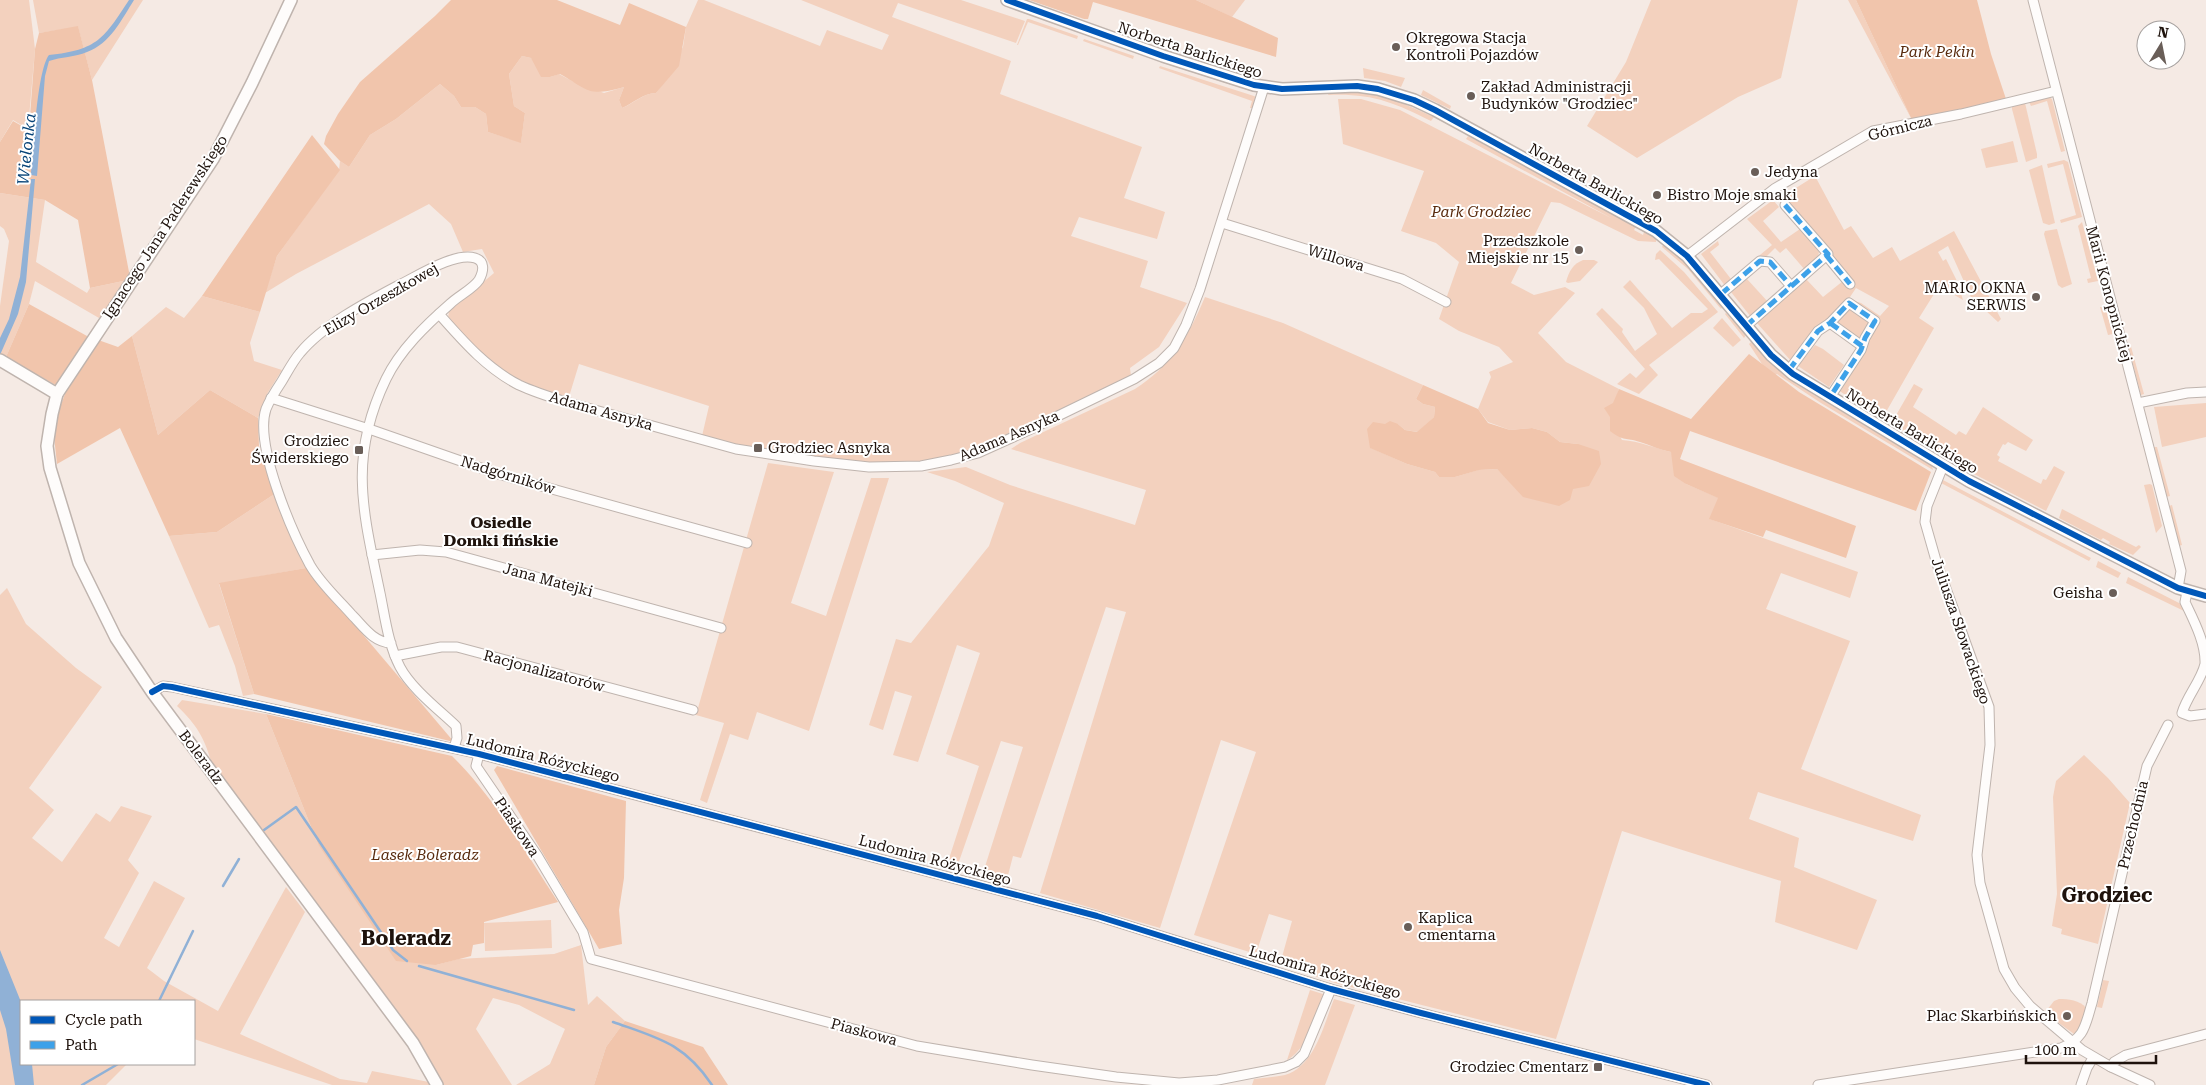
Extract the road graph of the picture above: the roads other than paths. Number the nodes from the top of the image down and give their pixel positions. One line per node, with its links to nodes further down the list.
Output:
1 (290, 0): 21 (street, Ignacego Jana Paderewskiego)
2 (1007, 0): 4 (street, Norberta Barlickiego)
3 (2033, 0): 5 (street, Marii Konopnickiej)
4 (1264, 88): 7 (street, Adama Asnyka); 9 (street, Norberta Barlickiego)
5 (2056, 91): 9 (street, Górnicza); 24 (street, Marii Konopnickiej)
6 (1785, 205): 8 (street)
7 (1222, 222): 13 (street, Willowa); 14 (street, Adama Asnyka)
8 (1826, 255): 10 (street); 11 (street)
9 (1687, 256): 12 (street, Norberta Barlickiego)
10 (1850, 284)
11 (1791, 286): 12 (street); 16 (street)
12 (1721, 294): 16 (street, Norberta Barlickiego)
13 (1446, 302)
14 (438, 314): 23 (street, Elizy Orzeszkowej); 25 (street)
15 (1830, 323): 17 (street); 17 (street); 19 (street)
16 (1746, 326): 19 (street, Norberta Barlickiego)
17 (1862, 346): 22 (street)
18 (0, 360): 21 (street)
19 (1789, 370): 22 (street, Norberta Barlickiego)
20 (2206, 392): 24 (street)
21 (57, 394): 34 (street, Boleradz)
22 (1830, 397): 26 (street, Norberta Barlickiego)
23 (271, 398): 25 (street, Nadgórników); 32 (street, Elizy Orzeszkowej)
24 (2138, 403): 29 (street, Marii Konopnickiej)
25 (367, 428): 27 (street, Nadgórników); 28 (street)
26 (1942, 466): 29 (street, Norberta Barlickiego); 42 (street, Juliusza Słowackiego)
27 (747, 543)
28 (372, 556): 31 (street, Jana Matejki); 32 (street)
29 (2182, 590): 30 (street, Norberta Barlickiego); 36 (street)
30 (2206, 596)
31 (721, 628)
32 (391, 643): 33 (street)
33 (395, 656): 35 (street, Racjonalizatorów); 38 (street)
34 (152, 692): 38 (street, Ludomira Różyckiego); 45 (street, Boleradz)
35 (692, 710)
36 (2206, 714)
37 (2168, 725): 42 (street, Przechodnia)
38 (454, 748): 39 (street, Ludomira Różyckiego)
39 (479, 754): 40 (street, Ludomira Różyckiego); 40 (street, Piaskowa)
40 (1332, 989): 46 (street, Ludomira Różyckiego)
41 (2206, 1034): 44 (street)
42 (2074, 1042): 43 (street, Juliusza Słowackiego); 47 (street)
43 (2094, 1058): 44 (street, Juliusza Słowackiego); 48 (street)
44 (2111, 1067): 49 (street, Juliusza Słowackiego)
45 (437, 1085)
46 (1707, 1085)
47 (1818, 1085)
48 (2081, 1085)
49 (2150, 1085)

